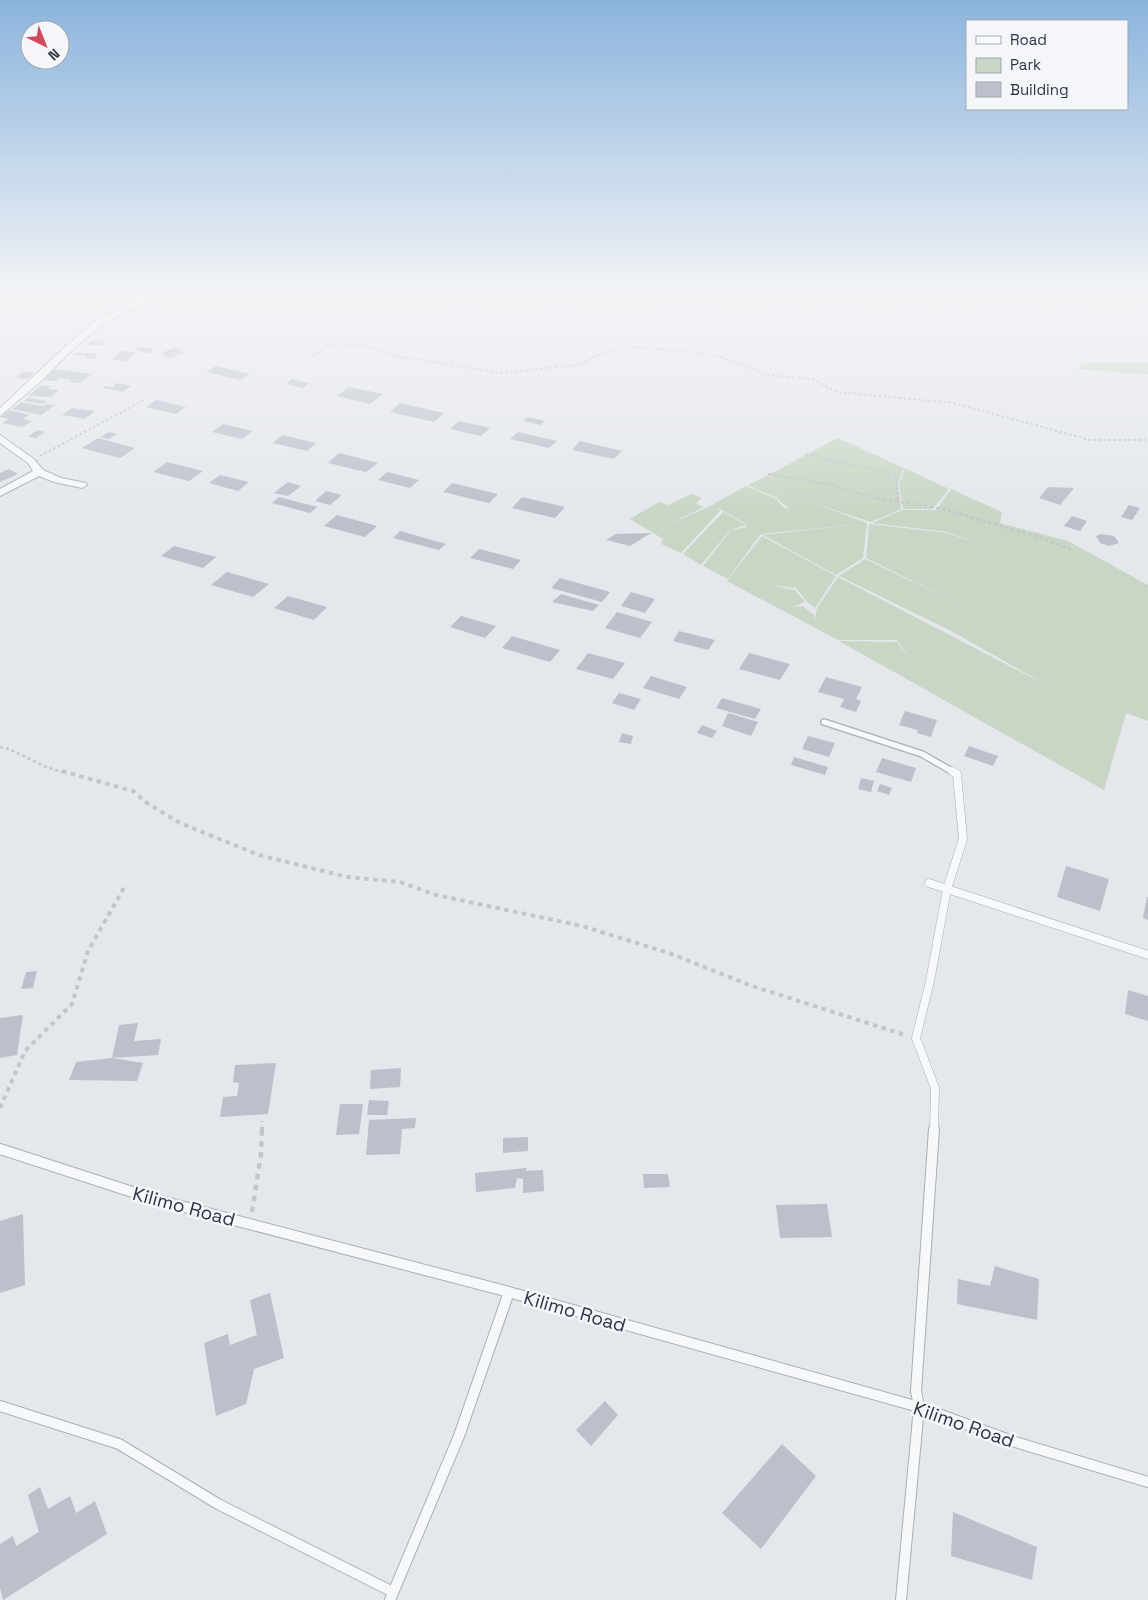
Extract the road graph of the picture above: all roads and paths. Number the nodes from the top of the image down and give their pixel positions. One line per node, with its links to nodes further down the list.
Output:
1 (51, 366): 6 (street)
2 (456, 366): 3 (path)
3 (569, 366)
4 (743, 366): 8 (path)
5 (144, 400): 10 (path)
6 (0, 413)
7 (0, 438): 10 (street)
8 (1148, 440)
9 (805, 454): 15 (path)
10 (31, 462): 11 (street)
11 (39, 472): 13 (street); 14 (street)
12 (768, 474): 15 (path)
13 (82, 485)
14 (0, 493)
15 (898, 502): 16 (path)
16 (1073, 550)
17 (824, 722): 21 (lane)
18 (0, 747): 23 (path)
19 (929, 883): 21 (lane)
20 (126, 886): 24 (path)
21 (947, 889): 22 (lane); 23 (lane)
22 (1148, 955)
23 (916, 1038): 30 (lane)
24 (0, 1108)
25 (262, 1121): 27 (path)
26 (0, 1149): 27 (lane, Kilimo Road)
27 (250, 1224): 28 (lane, Kilimo Road)
28 (509, 1292): 30 (lane, Kilimo Road); 32 (lane)
29 (0, 1406): 32 (lane)
30 (919, 1407): 31 (lane, Kilimo Road); 33 (lane)
31 (1148, 1482)
32 (391, 1596)
33 (901, 1600)

